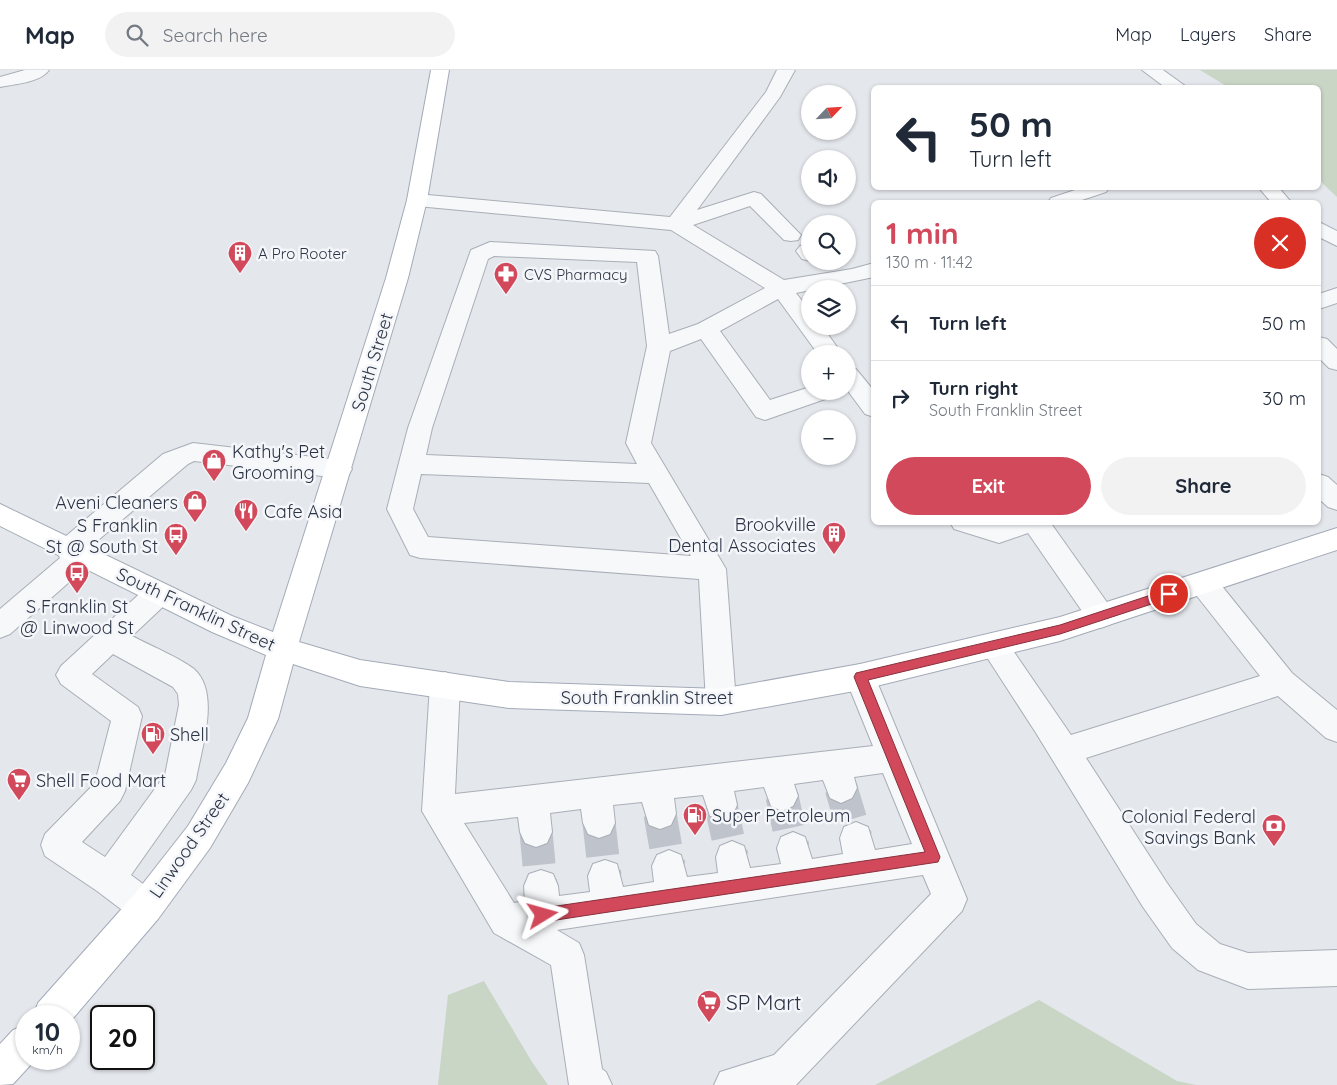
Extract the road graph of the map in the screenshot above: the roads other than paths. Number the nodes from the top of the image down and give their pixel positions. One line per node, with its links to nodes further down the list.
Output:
1 (40, 70): 5 (street)
2 (440, 70): 9 (main road, South Street)
3 (786, 70): 13 (street)
4 (1151, 70): 6 (street)
5 (0, 82)
6 (1174, 85)
7 (1093, 190): 10 (street)
8 (1271, 190): 11 (street)
9 (417, 200): 12 (street); 35 (main road, South Street)
10 (1064, 200)
11 (1279, 200)
12 (591, 215): 13 (street); 17 (street)
13 (676, 224): 15 (street); 21 (street)
14 (1321, 229): 16 (street)
15 (791, 235)
16 (1337, 240)
17 (577, 253): 28 (street); 34 (street)
18 (827, 270): 20 (street)
19 (871, 271): 20 (street)
20 (836, 279): 21 (street)
21 (780, 288): 24 (street); 27 (street)
22 (1337, 295): 23 (street)
23 (1321, 301)
24 (706, 329): 28 (street); 32 (street)
25 (1337, 331): 26 (street)
26 (1321, 335)
27 (824, 345)
28 (659, 346): 36 (street)
29 (1321, 347): 30 (street)
30 (1337, 362)
31 (856, 388): 33 (street)
32 (801, 399)
33 (871, 405)
34 (412, 464): 36 (street); 45 (street)
35 (339, 469): 44 (street); 52 (main road, South Street)
36 (657, 474): 45 (street)
37 (1321, 486): 38 (street)
38 (1337, 500)
39 (0, 514): 44 (main road, South Franklin Street)
40 (973, 525): 41 (street)
41 (1020, 525)
42 (1036, 525): 48 (street)
43 (1336, 541): 46 (main road, South Franklin Street)
44 (75, 552): 47 (main road, South Franklin Street); 49 (street)
45 (712, 569): 56 (street)
46 (1203, 583): 48 (main road, South Franklin Street); 54 (street)
47 (158, 594): 50 (street); 52 (main road, South Franklin Street)
48 (1100, 616): 51 (main road, South Franklin Street)
49 (0, 626)
50 (112, 638): 64 (street); 64 (street)
51 (993, 645): 53 (main road, South Franklin Street); 58 (street)
52 (282, 649): 55 (main road, South Franklin Street); 65 (main road, Linwood Street)
53 (860, 677): 56 (main road, South Franklin Street); 59 (street)
54 (1282, 682): 57 (street); 58 (street)
55 (445, 685): 56 (main road, South Franklin Street); 61 (street)
56 (721, 702)
57 (1337, 728)
58 (1064, 751): 67 (street)
59 (893, 758): 60 (street); 63 (street)
60 (533, 800): 61 (street); 62 (street)
61 (438, 810): 66 (street)
62 (536, 832)
63 (934, 857): 66 (street); 72 (street)
64 (110, 879): 65 (street)
65 (146, 907): 68 (main road, Linwood Street)
66 (506, 921): 71 (street)
67 (1337, 968)
68 (61, 1005)
69 (15, 1055): 70 (main road)
70 (0, 1071)
71 (593, 1085)
72 (733, 1085)

